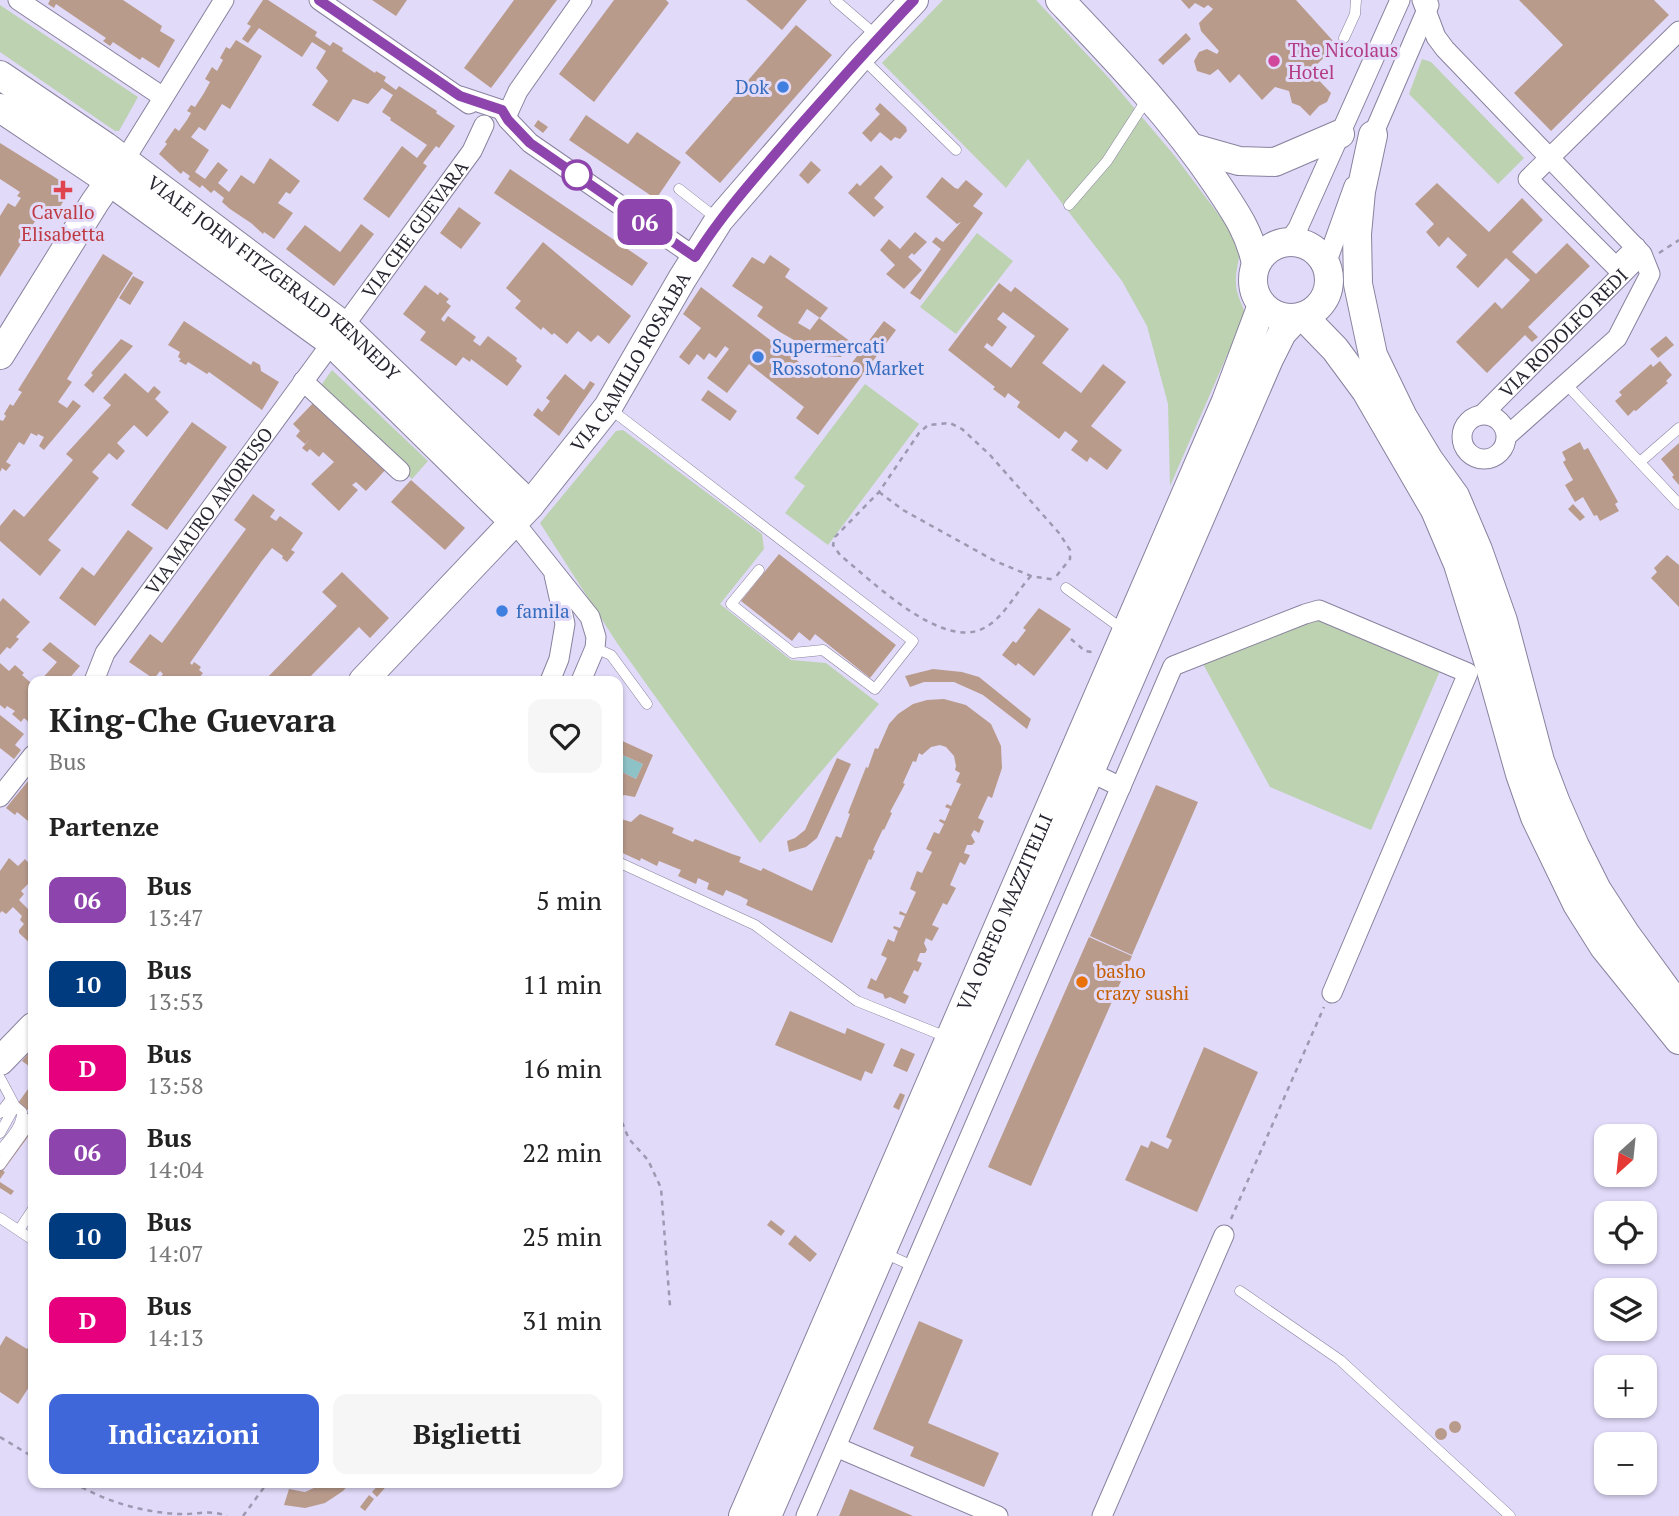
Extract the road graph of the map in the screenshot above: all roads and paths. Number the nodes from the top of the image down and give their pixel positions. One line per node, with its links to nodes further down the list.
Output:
1 (19, 0): 16 (street)
2 (224, 0): 16 (street)
3 (318, 0): 18 (street)
4 (582, 0): 18 (street, VIA CHE GUEVARA)
5 (835, 0): 13 (lane)
6 (914, 0): 13 (main road, VIA CAMILLO ROSALBA)
7 (1060, 0): 15 (main road)
8 (1356, 0): 12 (lane)
9 (1400, 0): 19 (street)
10 (1426, 4): 20 (street); 23 (street, VIA RODOLFO REDI)
11 (1679, 31): 23 (street)
12 (1343, 37)
13 (869, 47): 22 (lane); 27 (main road, VIA CAMILLO ROSALBA)
14 (0, 75): 24 (main road, VIALE JOHN FITZGERALD KENNEDY)
15 (1149, 94): 21 (main road); 26 (lane)
16 (163, 97): 24 (street)
17 (0, 108): 24 (main road, VIALE JOHN FITZGERALD KENNEDY)
18 (496, 120): 31 (street); 36 (street, VIA CHE GUEVARA)
19 (1340, 134): 21 (main road); 29 (street)
20 (1373, 135): 33 (street); 42 (main road)
21 (1193, 148): 28 (main road)
22 (956, 150)
23 (1549, 158): 30 (street, VIA RODOLFO REDI); 30 (street, VIA RODOLFO REDI)
24 (116, 171): 36 (main road, VIALE JOHN FITZGERALD KENNEDY); 37 (main road)
25 (679, 189): 27 (lane)
26 (1069, 205)
27 (719, 220): 31 (main road, VIA CAMILLO ROSALBA)
28 (1245, 227): 29 (main road); 32 (main road)
29 (1283, 243): 32 (main road); 33 (main road)
30 (1639, 250): 39 (street, VIA RODOLFO REDI); 41 (street, VIA RODOLFO REDI)
31 (695, 257): 40 (main road, VIA CAMILLO ROSALBA)
32 (1256, 264): 34 (main road)
33 (1327, 277): 35 (main road); 42 (main road)
34 (1262, 305): 35 (main road); 55 (main road, VIA ORFEO MAZZITELLI)
35 (1299, 318): 63 (main road, VIA ORFEO MAZZITELLI); 74 (main road)
36 (337, 333): 38 (street, VIA MAURO AMORUSO); 49 (main road, VIALE JOHN FITZGERALD KENNEDY)
37 (0, 355)
38 (303, 381): 46 (street); 57 (street, VIA MAURO AMORUSO)
39 (1566, 383): 44 (street, VIA RODOLFO REDI); 45 (lane)
40 (608, 407): 49 (main road, VIA CAMILLO ROSALBA); 50 (lane)
41 (1483, 414): 44 (street, VIA RODOLFO REDI); 44 (street, VIA RODOLFO REDI)
42 (1403, 417): 68 (main road)
43 (1679, 428): 45 (lane)
44 (1507, 436)
45 (1640, 462): 48 (lane)
46 (400, 471)
47 (879, 492): 52 (path); 52 (path); 53 (path)
48 (1679, 504)
49 (523, 514): 51 (street); 58 (main road, VIA CAMILLO ROSALBA)
50 (759, 570)
51 (553, 573): 56 (street); 59 (street)
52 (1031, 576): 53 (path)
53 (1055, 579): 54 (path)
54 (1066, 588): 55 (lane)
55 (1125, 632): 67 (main road, VIA ORFEO MAZZITELLI)
56 (595, 648): 60 (street); 61 (lane)
57 (96, 676)
58 (368, 676)
59 (552, 676)
60 (583, 676)
61 (647, 704)
62 (28, 761): 65 (street)
63 (1090, 772): 64 (street); 67 (main road, VIA ORFEO MAZZITELLI)
64 (1122, 787): 69 (street); 89 (street)
65 (0, 797)
66 (623, 864): 73 (lane)
67 (992, 970): 71 (main road, VIA ORFEO MAZZITELLI)
68 (1668, 983): 70 (main road)
69 (1332, 993): 86 (path)
70 (1679, 1007)
71 (974, 1011): 73 (main road, VIA ORFEO MAZZITELLI); 88 (main road, VIA ORFEO MAZZITELLI)
72 (28, 1032): 75 (main road)
73 (949, 1038): 99 (main road, VIA ORFEO MAZZITELLI)
74 (1679, 1040)
75 (0, 1062)
76 (0, 1078): 77 (lane)
77 (16, 1106): 78 (lane); 80 (lane); 81 (lane); 82 (lane)
78 (0, 1113)
79 (623, 1125): 91 (path)
80 (0, 1133)
81 (0, 1151)
82 (0, 1166)
83 (28, 1216): 85 (lane)
84 (0, 1217): 85 (lane)
85 (19, 1230): 87 (lane)
86 (1224, 1235): 103 (street)
87 (28, 1236)
88 (881, 1252): 89 (lane); 100 (main road, VIA ORFEO MAZZITELLI)
89 (915, 1268): 93 (street)
90 (1240, 1291): 104 (lane)
91 (670, 1306)
92 (0, 1437): 94 (path)
93 (836, 1447): 101 (street); 102 (street)
94 (28, 1454)
95 (86, 1488): 97 (path)
96 (264, 1488): 98 (path)
97 (227, 1516)
98 (243, 1516)
99 (743, 1516)
100 (767, 1516)
101 (806, 1516)
102 (998, 1516)
103 (1102, 1516)
104 (1510, 1516)

